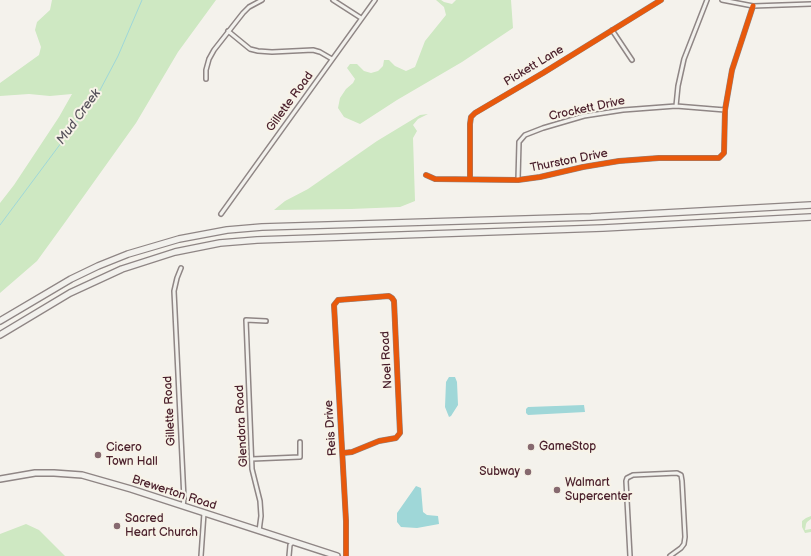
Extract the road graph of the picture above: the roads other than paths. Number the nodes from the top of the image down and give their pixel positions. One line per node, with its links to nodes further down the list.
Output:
1 (262, 0): 11 (street)
2 (333, 0): 9 (street)
3 (375, 0): 9 (street, Gillette Road)
4 (661, 0): 10 (street, Pickett Lane)
5 (707, 0): 15 (street)
6 (722, 0): 8 (street)
7 (811, 4): 8 (street)
8 (753, 6): 16 (street)
9 (362, 18): 12 (street, Gillette Road)
10 (612, 30): 13 (street); 18 (street, Pickett Lane)
11 (228, 31): 12 (street); 14 (street)
12 (332, 59): 21 (street, Gillette Road)
13 (632, 60)
14 (206, 79)
15 (676, 106): 16 (street, Crockett Drive); 19 (street, Crockett Drive)
16 (725, 110): 19 (street, Thurston Drive)
17 (426, 175): 18 (street, Thurston Drive)
18 (470, 179): 19 (street, Thurston Drive)
19 (518, 180)
20 (811, 205): 25 (highway)
21 (221, 214)
22 (811, 217): 27 (highway)
23 (181, 268): 32 (street, Gillette Road)
24 (338, 300): 29 (street, Reis Drive); 29 (street, Noel Road)
25 (0, 321)
26 (266, 321): 30 (street, Glendora Road)
27 (0, 336)
28 (300, 442): 30 (street)
29 (343, 453): 39 (street, Reis Drive)
30 (252, 459): 34 (street, Glendora Road)
31 (0, 479): 32 (main road, Brewerton Road)
32 (183, 506): 33 (main road, Brewerton Road)
33 (204, 513): 34 (main road, Brewerton Road); 36 (street)
34 (258, 531): 35 (main road, Brewerton Road)
35 (293, 542): 37 (street); 38 (main road, Brewerton Road)
36 (202, 556)
37 (289, 556)
38 (337, 556)
39 (346, 556)
40 (630, 556): 41 (street)
41 (670, 556)

